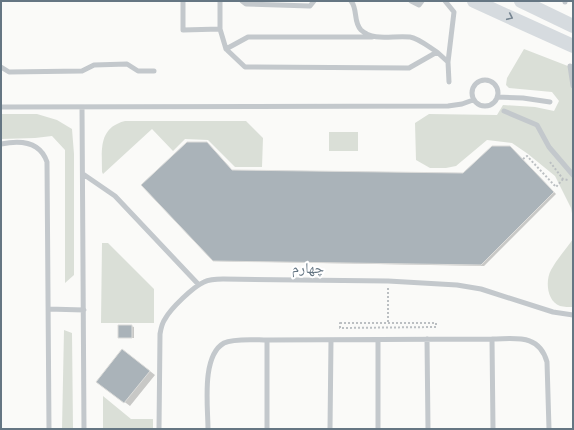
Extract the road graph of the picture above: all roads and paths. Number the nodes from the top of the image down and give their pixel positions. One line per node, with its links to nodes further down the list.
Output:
1 (183, 1): 12 (lane)
2 (220, 1): 12 (lane)
3 (242, 1): 4 (lane)
4 (314, 1)
5 (351, 1): 13 (lane)
6 (411, 1): 7 (lane)
7 (422, 1)
8 (445, 1): 17 (lane)
9 (474, 1): 14 (main road, one-way to 14)
10 (521, 1): 11 (main road)
11 (573, 26)
12 (220, 29): 15 (lane)
13 (372, 37): 15 (lane); 16 (lane)
14 (573, 46)
15 (226, 49): 16 (lane)
16 (437, 52): 17 (lane)
17 (448, 62): 21 (lane)
18 (570, 66): 22 (lane)
19 (1, 67): 20 (lane)
20 (154, 71)
21 (449, 82)
22 (573, 86)
23 (497, 96): 24 (lane); 24 (lane); 25 (lane)
24 (474, 100): 27 (lane)
25 (550, 102)
26 (1, 107): 27 (lane)
27 (82, 107): 32 (lane)
28 (504, 111): 33 (lane)
29 (1, 144): 36 (lane)
30 (523, 159): 31 (path)
31 (550, 162)
32 (83, 174): 35 (lane); 37 (lane)
33 (573, 175)
34 (388, 281): 35 (lane, چهارم); 38 (lane, چهارم); 39 (path)
35 (199, 285): 47 (lane, چهارم)
36 (48, 309): 37 (lane); 45 (lane)
37 (84, 310): 46 (lane)
38 (573, 315)
39 (388, 323): 39 (path)
40 (427, 339): 41 (lane); 44 (lane); 52 (lane)
41 (492, 339): 53 (lane); 54 (lane)
42 (267, 340): 43 (lane); 48 (lane); 49 (lane)
43 (331, 340): 44 (lane); 50 (lane)
44 (378, 340): 51 (lane)
45 (49, 429)
46 (84, 429)
47 (159, 429)
48 (208, 429)
49 (267, 429)
50 (330, 429)
51 (378, 429)
52 (428, 429)
53 (493, 429)
54 (549, 429)

